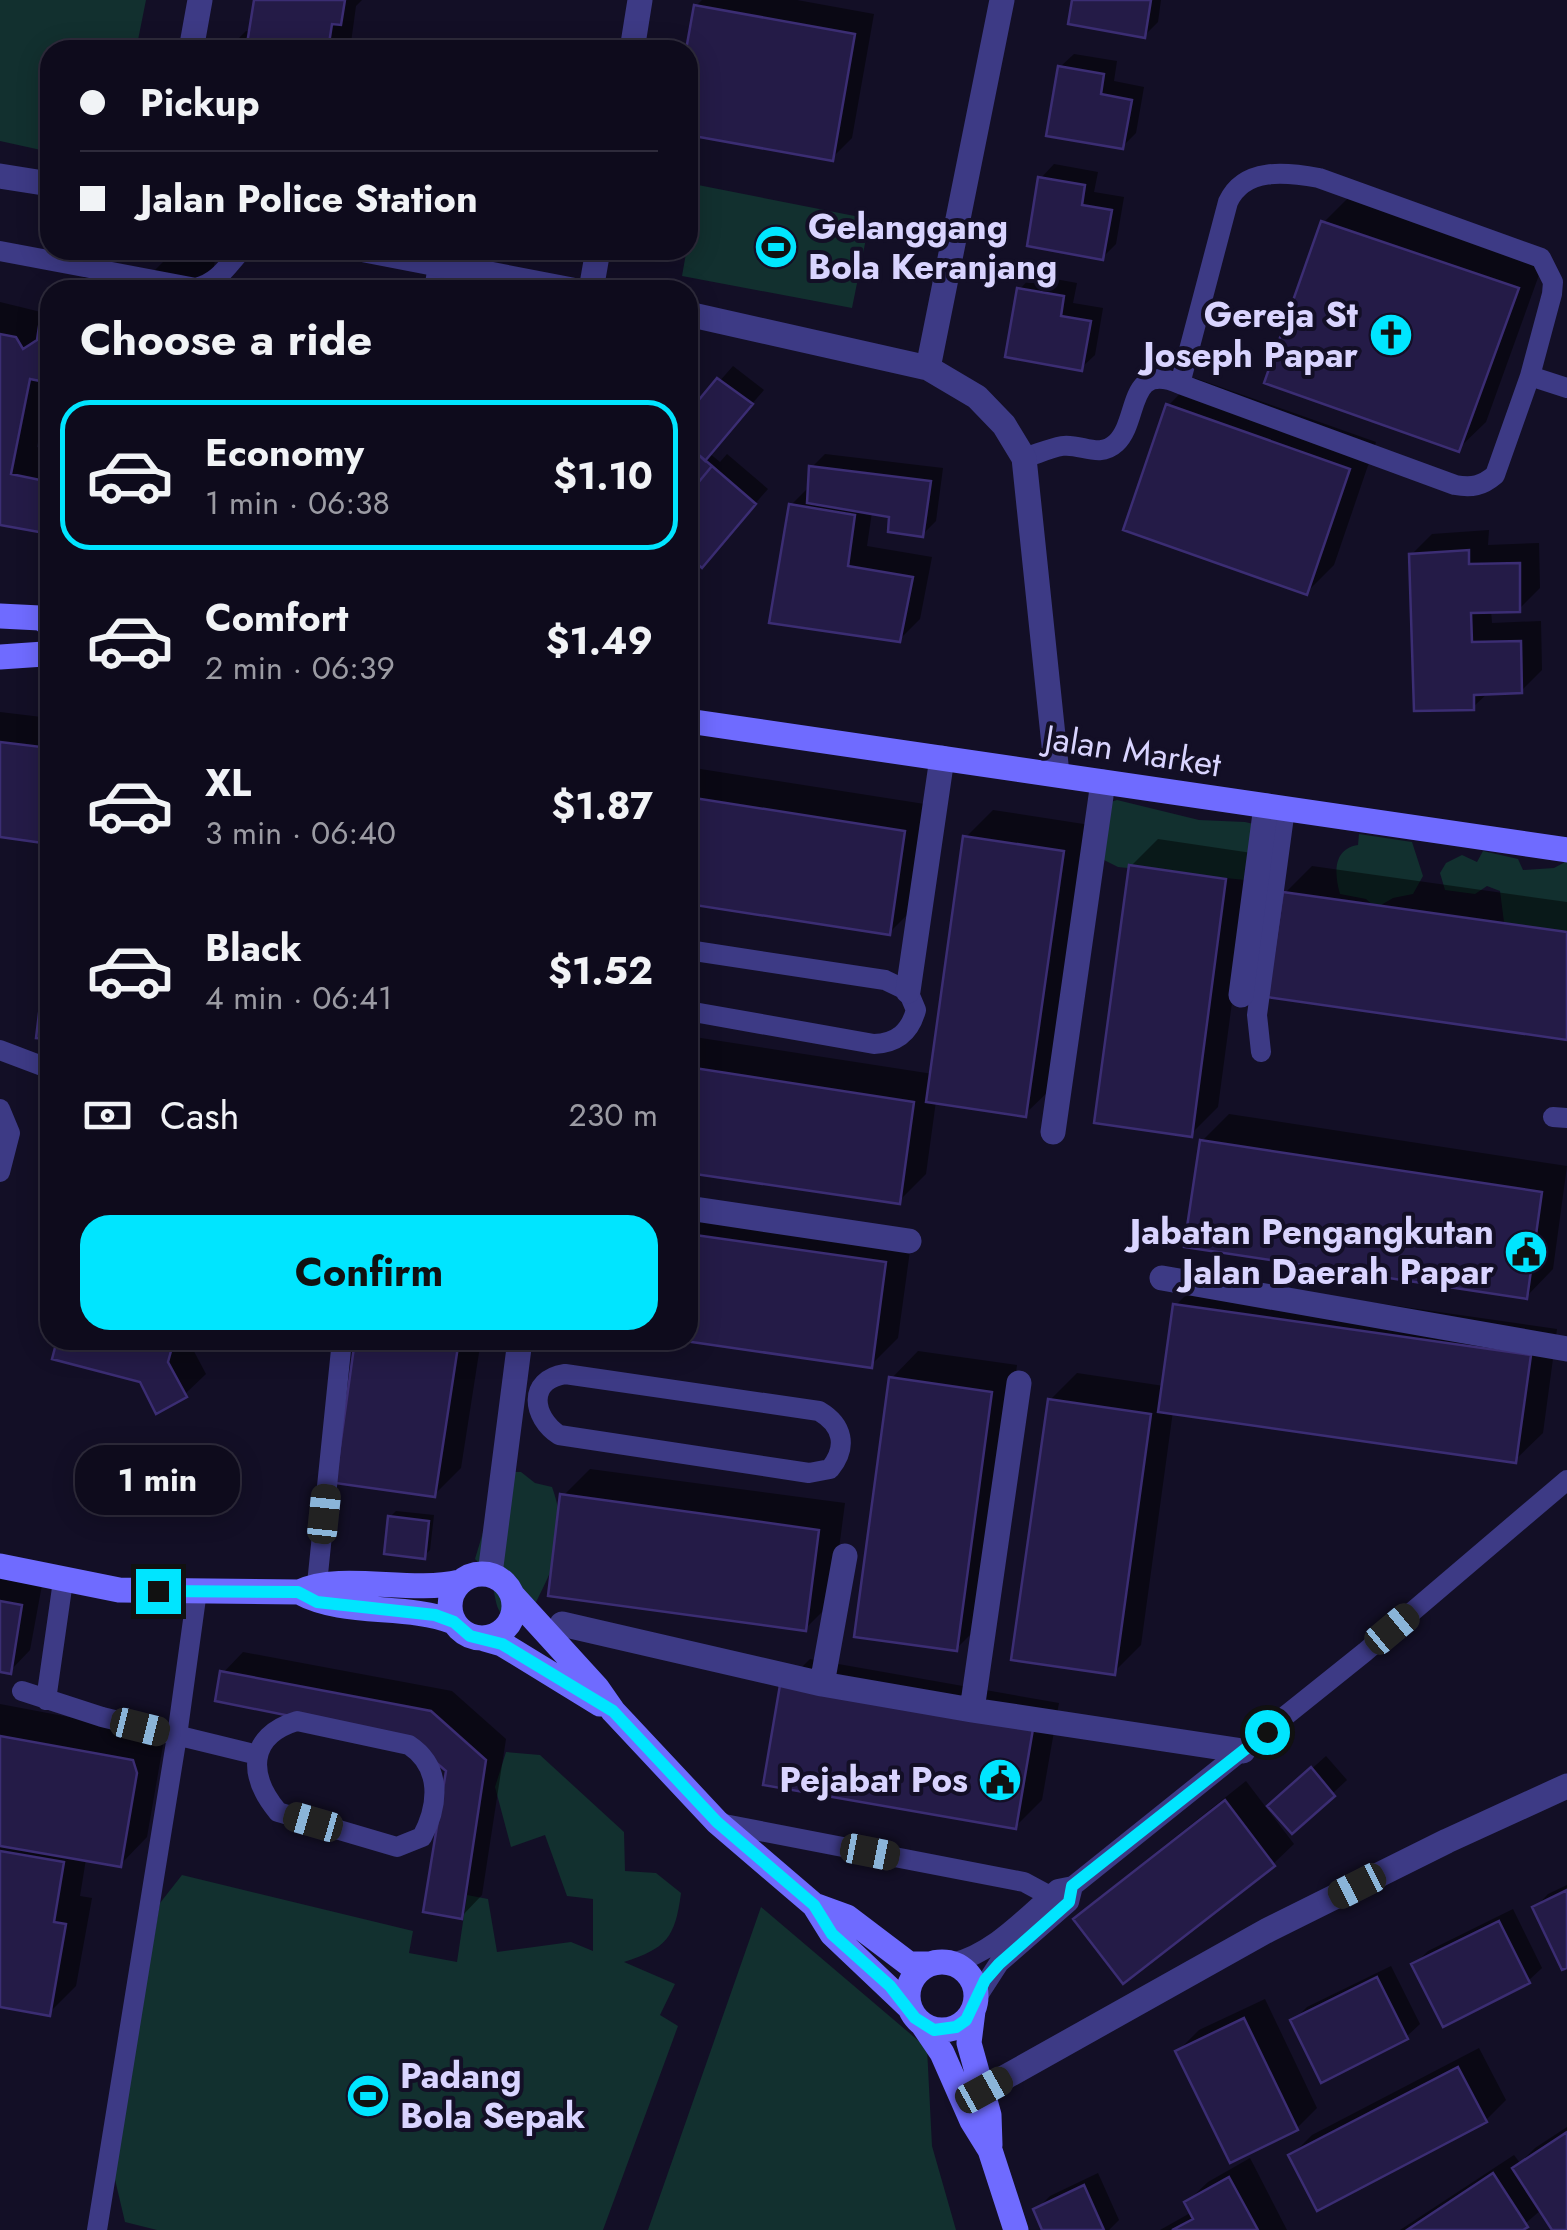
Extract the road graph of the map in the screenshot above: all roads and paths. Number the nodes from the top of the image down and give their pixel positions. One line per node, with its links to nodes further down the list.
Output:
1 (200, 0): 4 (street)
2 (640, 0): 5 (street)
3 (1002, 0): 17 (street)
4 (193, 40)
5 (634, 40)
6 (0, 176): 7 (street)
7 (40, 182)
8 (0, 251): 9 (lane)
9 (40, 259)
10 (48, 260): 14 (lane)
11 (235, 260): 15 (lane)
12 (390, 260): 13 (street)
13 (436, 278)
14 (154, 280)
15 (215, 280)
16 (698, 316): 17 (street)
17 (928, 368): 21 (street)
18 (1530, 376): 19 (lane); 19 (lane); 20 (lane)
19 (1180, 384): 21 (lane)
20 (1567, 388)
21 (1024, 458): 28 (street)
22 (0, 616): 23 (street)
23 (40, 618)
24 (40, 654): 25 (street)
25 (0, 658)
26 (698, 722): 27 (street, Jalan Market)
27 (942, 758): 28 (street, Jalan Market); 33 (street)
28 (1057, 774): 29 (street, Jalan Market)
29 (1103, 782): 30 (street, Jalan Market); 40 (street)
30 (1276, 808): 31 (street, Jalan Market); 34 (street); 37 (lane)
31 (1567, 850)
32 (698, 952): 33 (lane)
33 (908, 991): 35 (lane)
34 (1241, 995)
35 (698, 1014)
36 (0, 1050): 38 (lane)
37 (1261, 1052)
38 (40, 1065)
39 (0, 1109): 41 (lane)
40 (1053, 1132)
41 (0, 1172)
42 (698, 1209): 43 (street)
43 (910, 1240)
44 (1162, 1278): 45 (street)
45 (1567, 1349)
46 (341, 1350): 56 (lane)
47 (521, 1350): 49 (street)
48 (1019, 1382): 65 (street)
49 (526, 1398): 49 (lane); 53 (street)
50 (1567, 1479): 68 (lane)
51 (845, 1556): 62 (street)
52 (0, 1566): 54 (street)
53 (490, 1574): 55 (street); 58 (street)
54 (62, 1581): 57 (street); 64 (lane)
55 (460, 1582): 56 (street); 59 (street)
56 (308, 1588): 57 (street); 59 (street)
57 (198, 1591): 67 (lane)
58 (513, 1596): 61 (street); 66 (street)
59 (454, 1622): 61 (street)
60 (562, 1624): 62 (street)
61 (480, 1638): 66 (street)
62 (822, 1684): 65 (street)
63 (22, 1692): 64 (lane)
64 (46, 1700): 67 (lane)
65 (972, 1710): 68 (street)
66 (613, 1711): 71 (street)
67 (177, 1736): 69 (lane); 80 (lane)
68 (1243, 1750): 72 (lane)
69 (258, 1756): 69 (lane)
70 (1567, 1786): 78 (street)
71 (717, 1822): 73 (lane); 74 (street)
72 (1072, 1886): 73 (lane); 76 (lane)
73 (1050, 1896): 75 (lane)
74 (814, 1905): 75 (street); 77 (street)
75 (941, 1963): 76 (street); 77 (street)
76 (974, 2005): 77 (street); 78 (street)
77 (916, 2016): 79 (street)
78 (984, 2090): 79 (street)
79 (990, 2150): 81 (street)
80 (99, 2230)
81 (1016, 2230)

